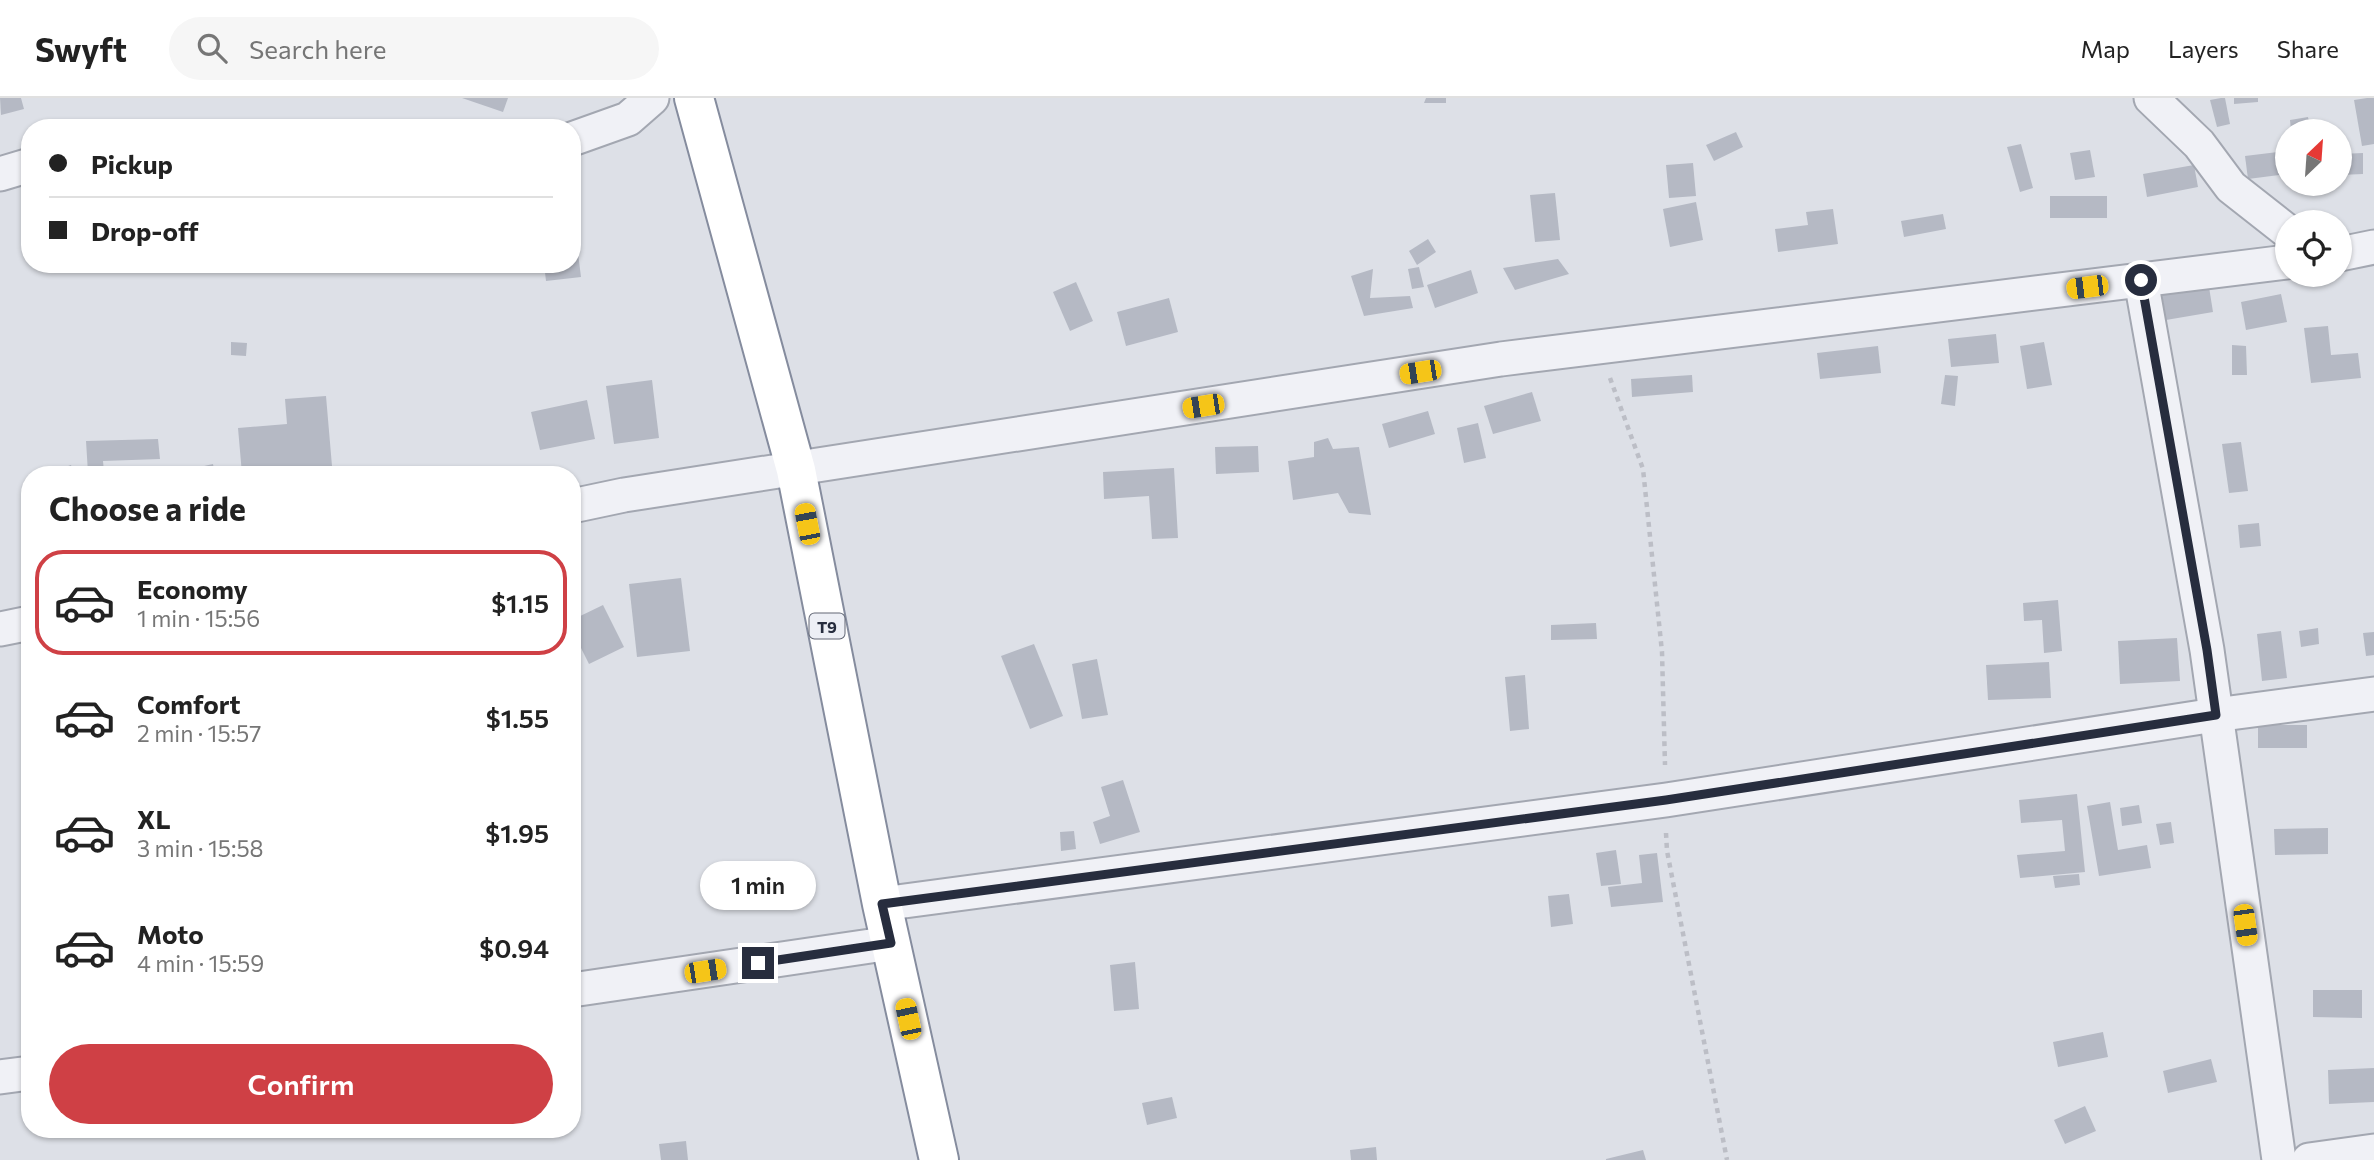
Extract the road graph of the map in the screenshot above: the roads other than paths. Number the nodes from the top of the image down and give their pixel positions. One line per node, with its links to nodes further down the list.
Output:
1 (652, 98): 4 (street)
2 (694, 98): 12 (highway, T9)
3 (2151, 98): 7 (street)
4 (581, 136)
5 (21, 168): 6 (street)
6 (0, 174)
7 (2275, 222)
8 (2374, 247): 9 (street)
9 (2352, 252)
10 (2275, 263): 11 (street)
11 (2141, 280): 12 (street); 17 (street)
12 (796, 470): 13 (street); 18 (highway, T9)
13 (581, 504)
14 (21, 625): 15 (street)
15 (0, 629)
16 (2374, 694): 17 (street)
17 (2216, 715): 18 (street); 25 (street)
18 (882, 904): 19 (highway, T9)
19 (891, 943): 20 (street); 24 (highway, T9)
20 (581, 989)
21 (21, 1074): 22 (street)
22 (0, 1077)
23 (2374, 1151): 26 (street)
24 (939, 1160)
25 (2279, 1160)
26 (2309, 1160)

